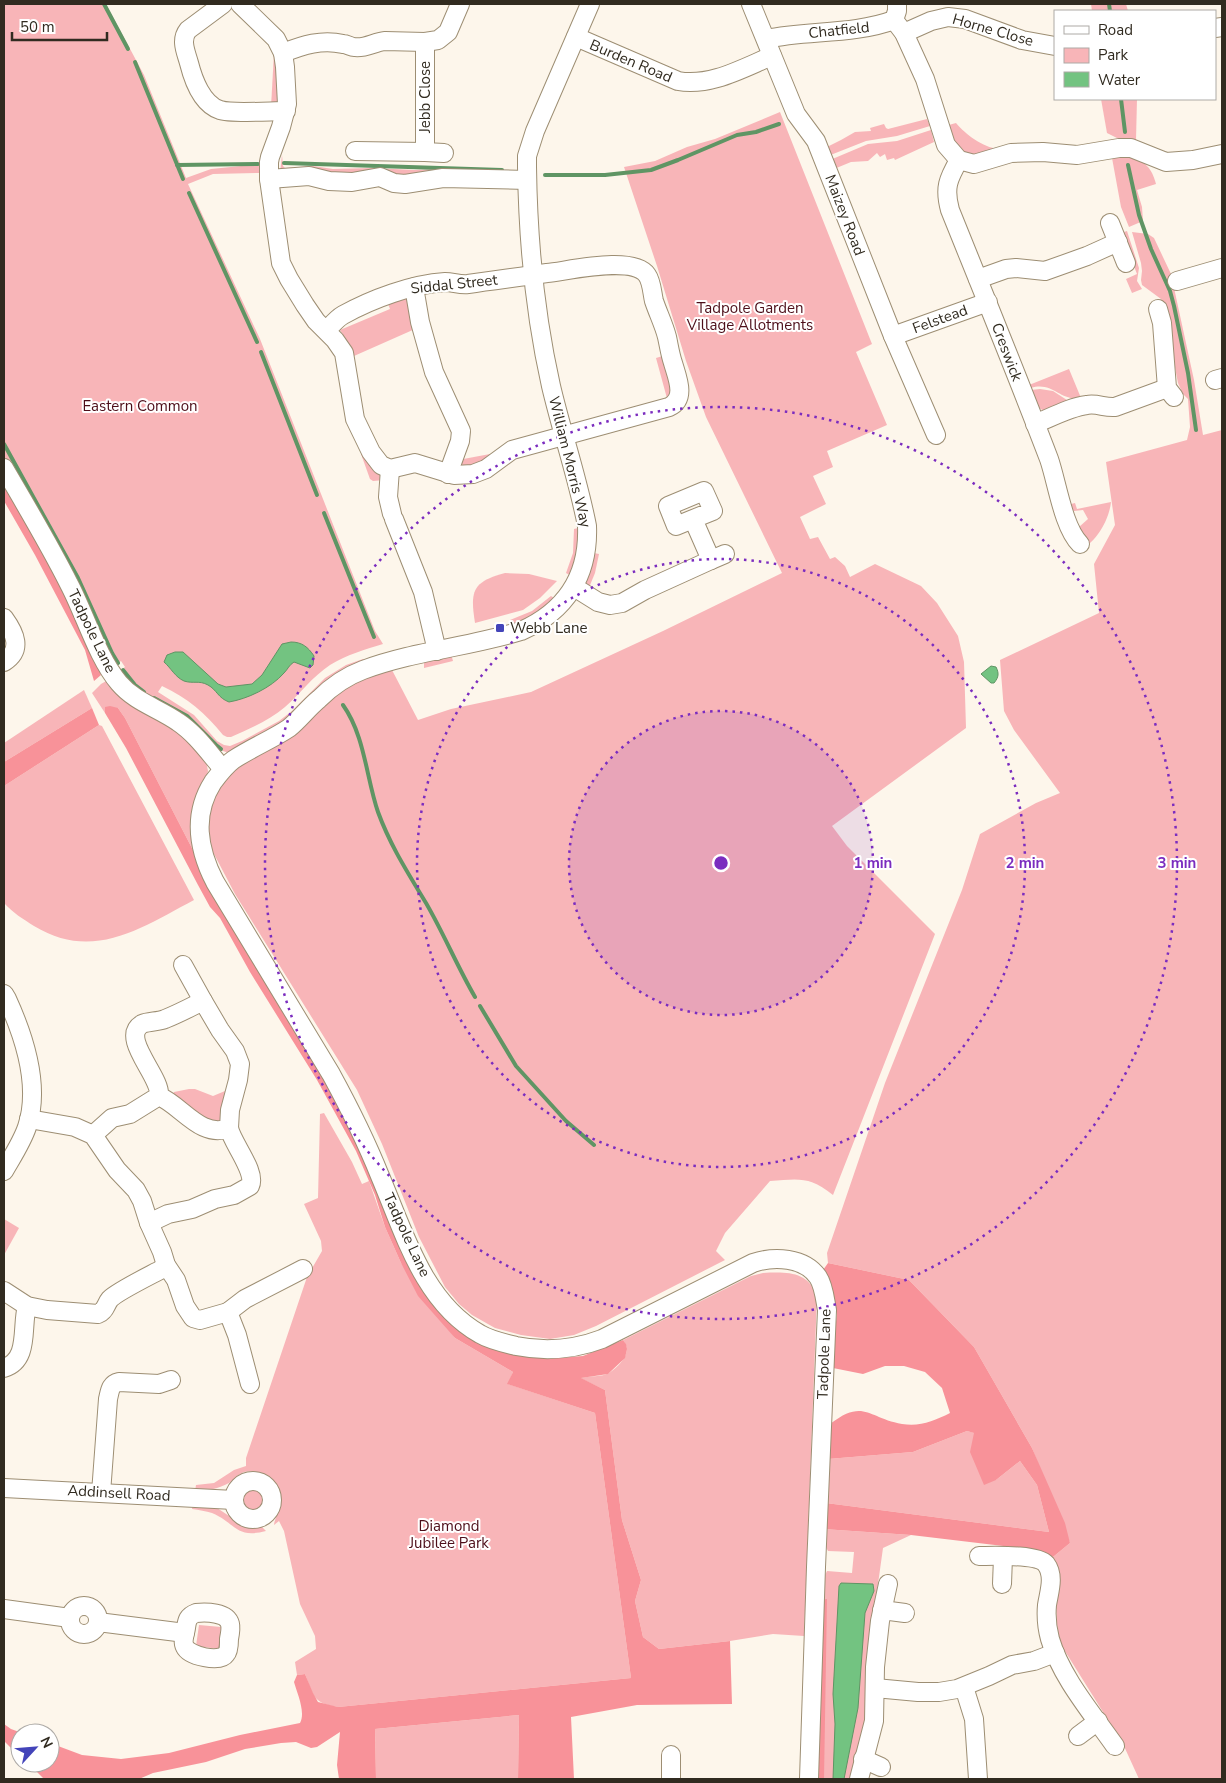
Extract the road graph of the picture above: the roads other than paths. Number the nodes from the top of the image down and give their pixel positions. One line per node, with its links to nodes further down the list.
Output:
1 (223, 4): 13 (street)
2 (240, 4): 11 (street)
3 (460, 4): 9 (street)
4 (590, 4): 7 (street, William Morris Way)
5 (750, 4): 8 (street, Maizey Road)
6 (898, 19): 8 (street, Chatfield); 10 (street, Horne Close); 18 (street)
7 (576, 37): 12 (street, Burden Road); 20 (street, William Morris Way)
8 (766, 39): 12 (street, Maizey Road)
9 (425, 42): 11 (street); 15 (street, Jebb Close)
10 (1054, 46)
11 (283, 53): 13 (street)
12 (772, 56): 32 (street, Maizey Road)
13 (286, 112): 19 (street)
14 (355, 151): 15 (street, Jebb Close)
15 (426, 152): 16 (street, Jebb Close)
16 (444, 153)
17 (1222, 154): 18 (street)
18 (959, 160): 26 (street, Creswick)
19 (270, 179): 20 (street); 31 (street)
20 (527, 180): 25 (street, William Morris Way)
21 (1110, 223): 22 (street)
22 (1118, 242): 23 (street); 26 (street)
23 (1126, 263)
24 (1222, 268): 27 (street)
25 (534, 275): 28 (street, Siddal Street); 35 (street, William Morris Way); 35 (street, Siddal Street)
26 (978, 280): 29 (street, Creswick)
27 (1176, 281)
28 (414, 287): 31 (street, Siddal Street); 38 (street)
29 (988, 302): 32 (street, Felstead); 33 (street, Creswick)
30 (1158, 309): 33 (street)
31 (326, 331): 37 (street)
32 (893, 336): 34 (street, Maizey Road)
33 (1035, 424): 40 (street, Creswick)
34 (932, 433)
35 (564, 436): 38 (street); 41 (street, William Morris Way)
36 (4, 468): 45 (street, Tadpole Lane)
37 (390, 469): 38 (street); 43 (street)
38 (448, 474)
39 (693, 519): 41 (street)
40 (1080, 544)
41 (574, 587): 43 (street, William Morris Way)
42 (4, 618): 44 (street)
43 (437, 651): 45 (street, William Morris Way)
44 (4, 662)
45 (223, 769): 84 (street, Tadpole Lane)
46 (183, 965): 48 (street)
47 (4, 994): 50 (street)
48 (203, 1001): 49 (street); 51 (street)
49 (159, 1096): 51 (street); 52 (street)
50 (29, 1119): 52 (street); 53 (street)
51 (229, 1128): 54 (street)
52 (93, 1135): 54 (street)
53 (4, 1171)
54 (149, 1223): 55 (street)
55 (166, 1264): 58 (street); 59 (street)
56 (302, 1269): 59 (street)
57 (4, 1291): 58 (street)
58 (27, 1306): 60 (street)
59 (228, 1312): 62 (street)
60 (4, 1368)
61 (171, 1380): 64 (street)
62 (250, 1384)
63 (4, 1488): 64 (street, Addinsell Road)
64 (102, 1492): 65 (street, Addinsell Road)
65 (234, 1500)
66 (979, 1556): 67 (street)
67 (1003, 1557): 69 (street); 74 (street)
68 (888, 1584): 71 (street)
69 (1002, 1584)
70 (4, 1609): 73 (street)
71 (882, 1610): 72 (street); 76 (street)
72 (905, 1613)
73 (185, 1633)
74 (1055, 1653): 75 (street); 77 (street)
75 (964, 1687): 76 (street); 86 (street)
76 (875, 1688): 81 (street)
77 (1098, 1721): 78 (street); 79 (street)
78 (1078, 1736)
79 (1114, 1746)
80 (671, 1755): 83 (street)
81 (863, 1759): 82 (street); 85 (street)
82 (881, 1767)
83 (670, 1779)
84 (809, 1779)
85 (859, 1779)
86 (978, 1779)

